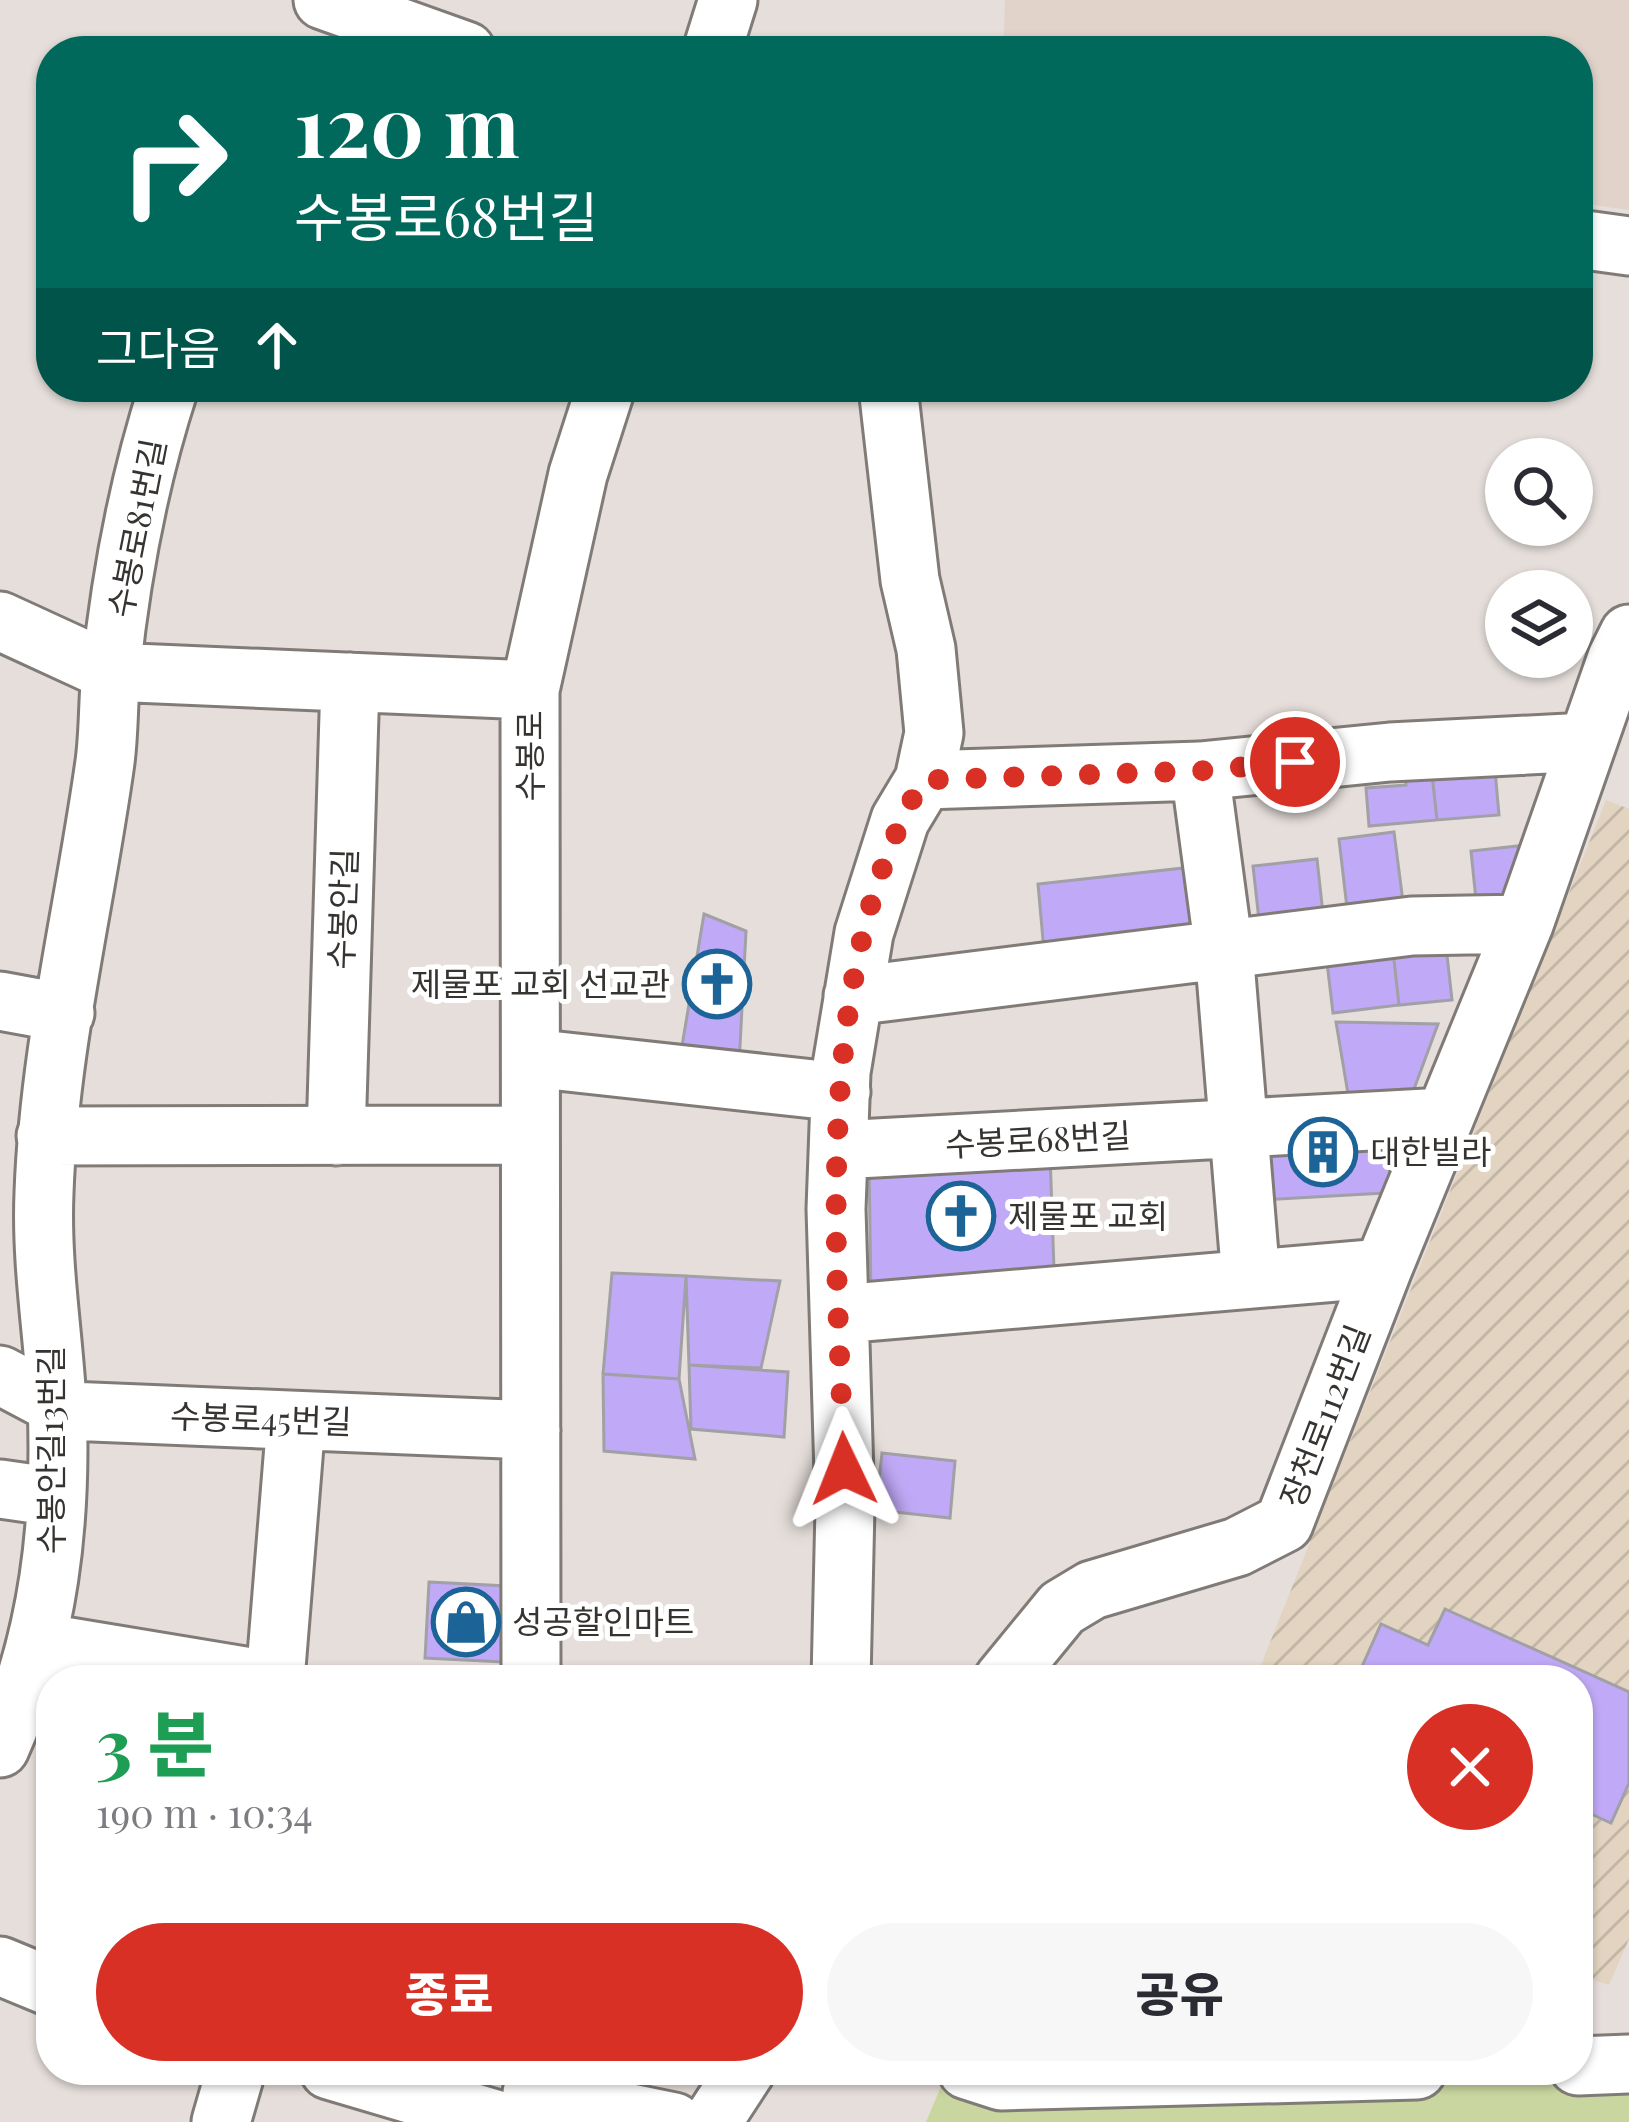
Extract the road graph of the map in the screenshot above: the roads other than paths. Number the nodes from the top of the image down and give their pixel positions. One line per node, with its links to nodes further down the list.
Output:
1 (728, 0): 4 (street)
2 (351, 17): 3 (street)
3 (415, 36)
4 (717, 36)
5 (1593, 241): 6 (street)
6 (1629, 246)
7 (164, 402): 12 (street, 수봉로81번길)
8 (601, 402): 14 (street, 수봉로)
9 (890, 402): 17 (street)
10 (0, 621): 12 (street)
11 (1629, 634): 15 (street, 장천로112번길)
12 (111, 671): 13 (street); 22 (street, 수봉안길13번길)
13 (350, 682): 14 (street); 29 (street, 수봉안길)
14 (530, 690): 23 (street, 수봉로)
15 (1587, 742): 16 (street); 18 (street, 장천로112번길)
16 (1199, 771): 17 (street); 19 (street)
17 (923, 780): 20 (street)
18 (1524, 924): 19 (street); 25 (street, 장천로112번길)
19 (1224, 950): 20 (street); 26 (street)
20 (854, 996): 24 (street)
21 (0, 1001): 22 (street)
22 (65, 1013): 28 (street, 수봉안길13번길)
23 (531, 1058): 24 (street); 27 (street, 수봉로)
24 (841, 1092): 30 (street)
25 (1445, 1117): 26 (street); 31 (street, 장천로112번길)
26 (1237, 1130): 30 (street, 수봉로68번길); 33 (street)
27 (530, 1135): 29 (street); 38 (street, 수봉로)
28 (46, 1136): 29 (street); 32 (street, 수봉안길13번길)
29 (337, 1136)
30 (839, 1150): 34 (street)
31 (1383, 1268): 33 (street, 장천로112번길); 46 (street, 장천로112번길)
32 (24, 1276): 36 (street, 수봉안길13번길)
33 (1224, 1281): 34 (street, 장천로112번길)
34 (840, 1314): 45 (street)
35 (0, 1376): 36 (street, 수봉로45번길)
36 (57, 1406): 37 (street, 수봉로45번길); 40 (street, 수봉안길13번길)
37 (296, 1421): 38 (street, 수봉로45번길); 43 (street)
38 (531, 1430): 44 (street, 수봉로)
39 (0, 1489): 40 (street)
40 (56, 1497): 41 (street, 수봉안길13번길)
41 (40, 1642): 42 (street); 47 (street, 수봉안길13번길)
42 (180, 1665)
43 (273, 1665)
44 (531, 1665)
45 (842, 1665)
46 (1015, 1665)
47 (0, 1748)
48 (0, 1966): 49 (street)
49 (36, 1981)
50 (1629, 2064): 51 (street)
51 (1593, 2065)
52 (232, 2085): 56 (street)
53 (419, 2085): 55 (street)
54 (736, 2085): 58 (street)
55 (523, 2102): 57 (street)
56 (221, 2122)
57 (674, 2122)
58 (712, 2122)

